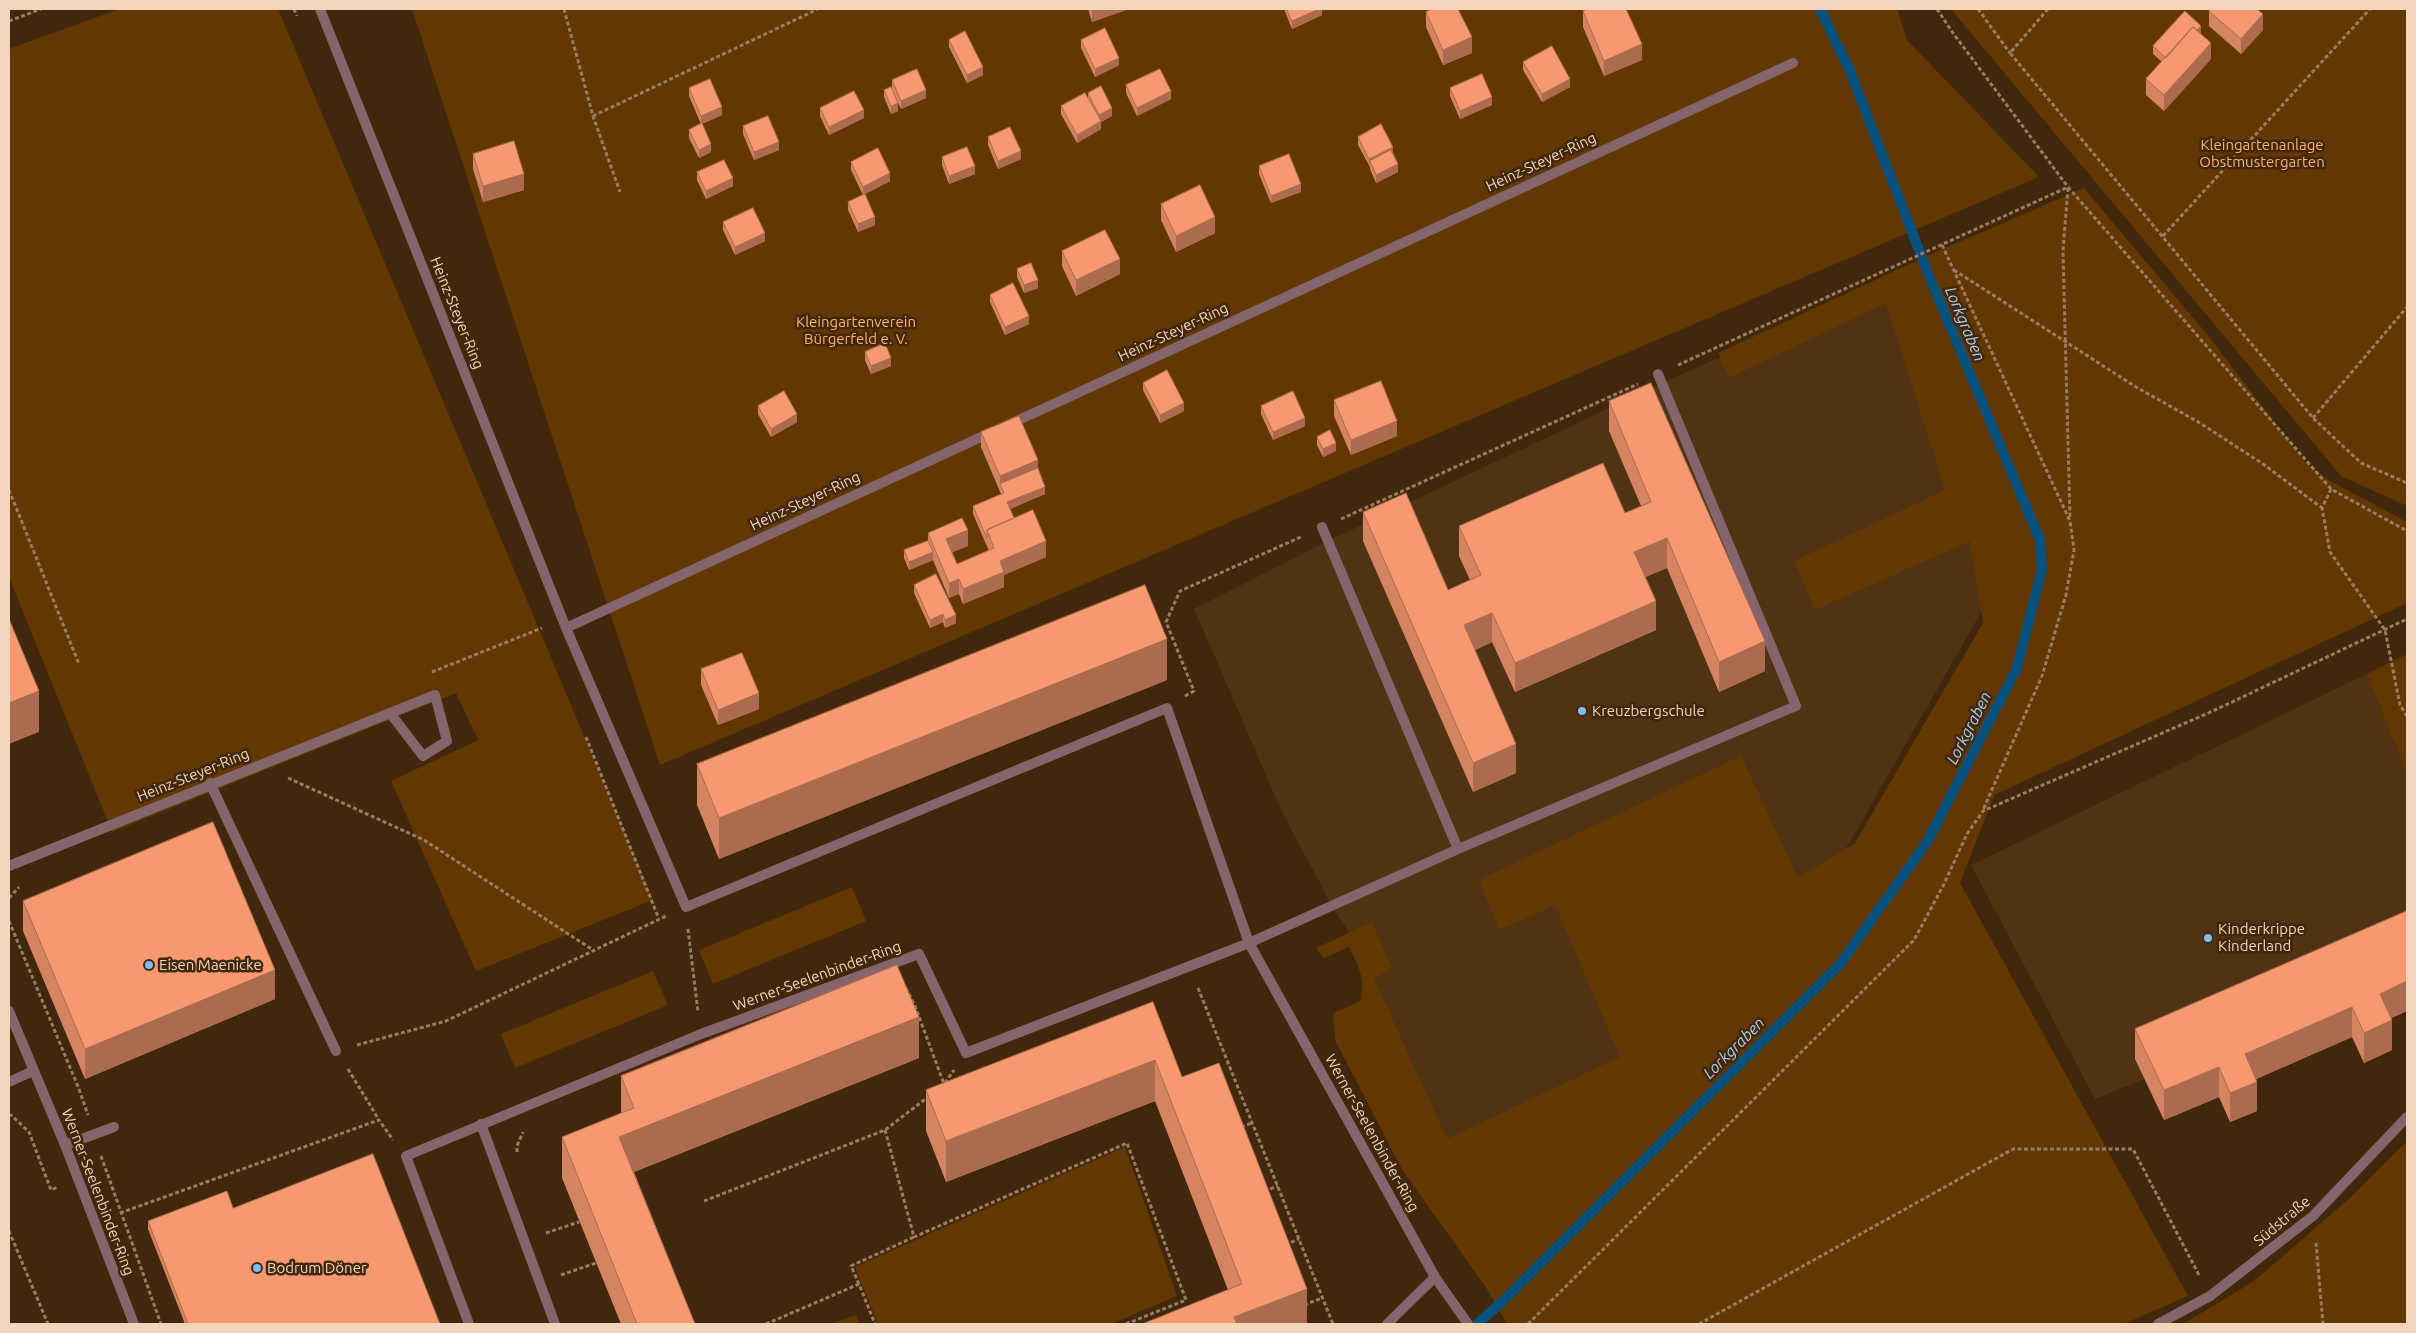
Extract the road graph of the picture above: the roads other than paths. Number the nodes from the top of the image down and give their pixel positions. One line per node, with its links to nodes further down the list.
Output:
1 (320, 9): 5 (street, Heinz-Steyer-Ring)
2 (1793, 63): 5 (street, Heinz-Steyer-Ring)
3 (1658, 374): 9 (street)
4 (1322, 527): 9 (street)
5 (566, 628): 6 (street, Heinz-Steyer-Ring)
6 (1167, 708): 11 (street, Werner-Seelenbinder-Ring)
7 (390, 714): 7 (street, Heinz-Steyer-Ring); 8 (street, Heinz-Steyer-Ring)
8 (210, 783): 10 (street, Heinz-Steyer-Ring); 13 (street)
9 (1458, 849): 11 (street)
10 (9, 866)
11 (1249, 944): 17 (street, Werner-Seelenbinder-Ring); 20 (street, Werner-Seelenbinder-Ring)
12 (9, 1011): 14 (street)
13 (336, 1051)
14 (33, 1072): 15 (street); 19 (street, Werner-Seelenbinder-Ring)
15 (9, 1082)
16 (2407, 1117): 26 (street, Südstraße)
17 (481, 1124): 22 (street, Werner-Seelenbinder-Ring); 23 (street)
18 (114, 1127): 19 (street)
19 (65, 1145): 21 (street, Werner-Seelenbinder-Ring)
20 (1435, 1277): 24 (street); 25 (street)
21 (134, 1324)
22 (468, 1324)
23 (555, 1324)
24 (1387, 1324)
25 (1468, 1324)
26 (2158, 1324)

